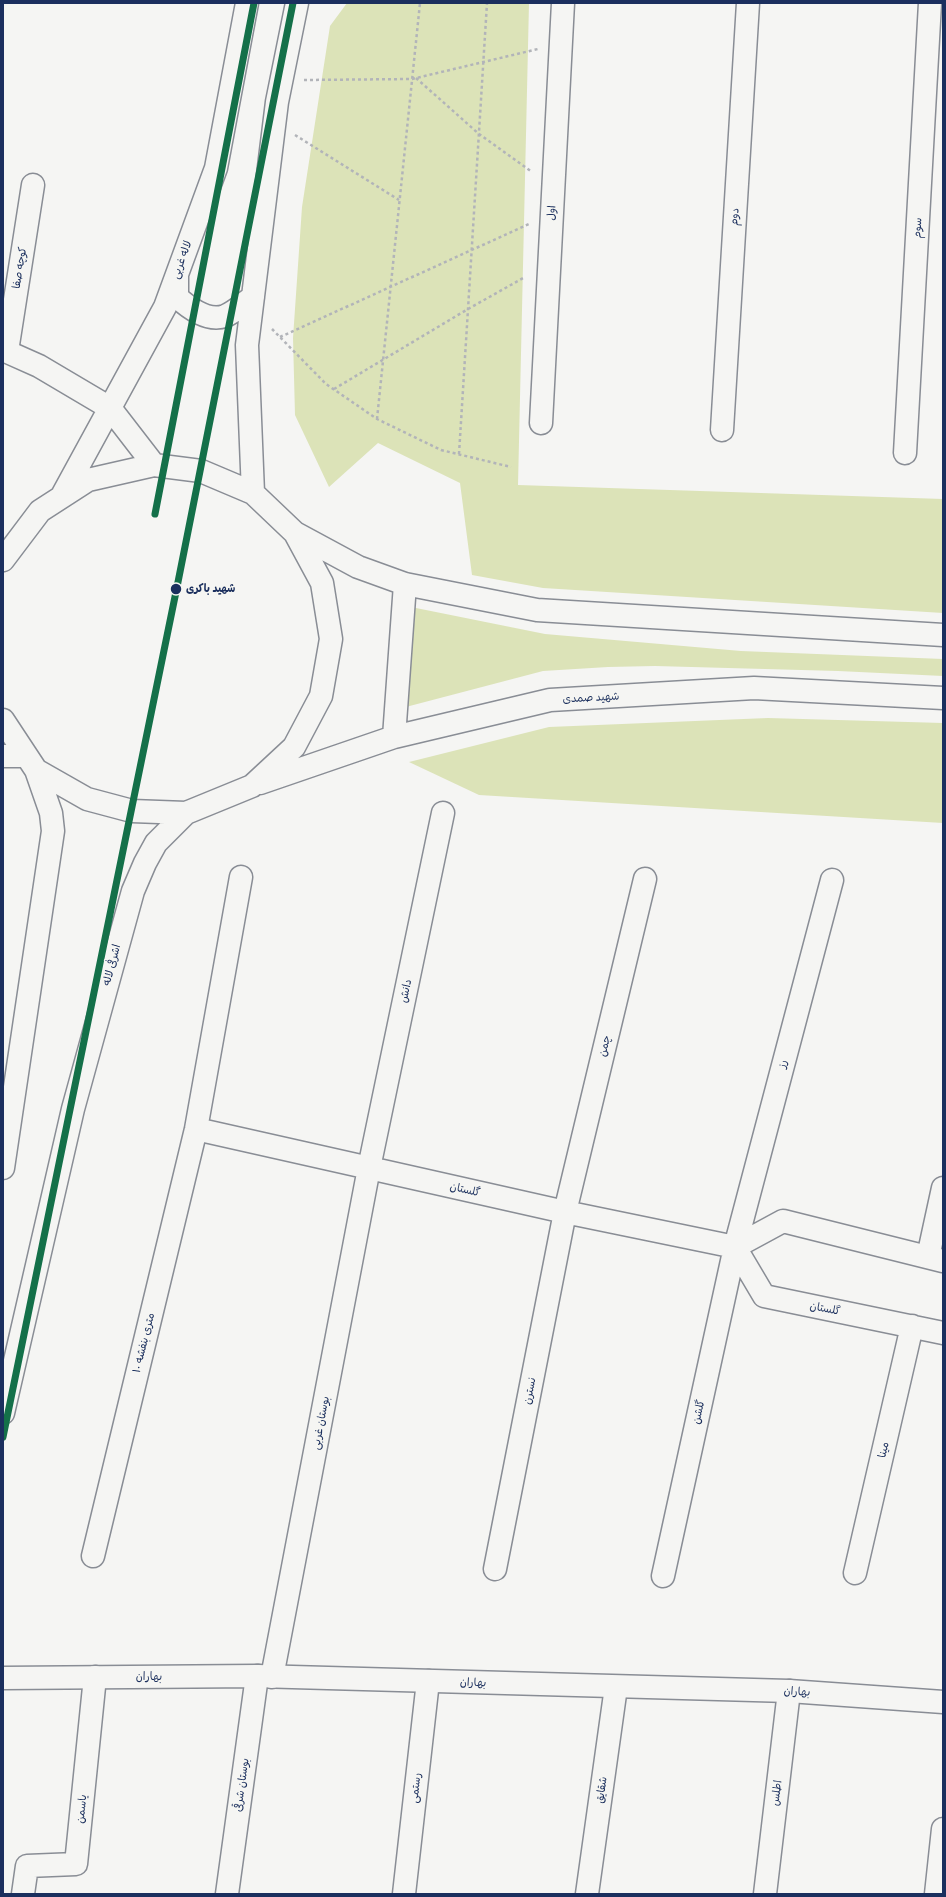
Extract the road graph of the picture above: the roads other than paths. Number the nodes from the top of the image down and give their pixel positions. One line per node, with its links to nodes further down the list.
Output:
1 (246, 3): 7 (main road, لاله غربی)
2 (297, 3): 8 (main road)
3 (563, 3): 11 (main road, اول)
4 (748, 3): 12 (main road, دوم)
5 (930, 3): 13 (main road, سوم)
6 (33, 185): 9 (main road, کوچه صفا)
7 (177, 275): 8 (main road); 10 (main road, لاله غربی)
8 (253, 303): 15 (main road)
9 (5, 350): 10 (main road)
10 (110, 408): 14 (main road); 16 (main road, لاله غربی)
11 (541, 422)
12 (722, 430)
13 (905, 453)
14 (154, 465): 15 (main road); 16 (main road)
15 (253, 493): 17 (main road)
16 (62, 497): 18 (main road)
17 (295, 532): 19 (main road); 26 (main road)
18 (3, 560)
19 (405, 584): 20 (main road); 23 (main road)
20 (943, 635)
21 (943, 698): 23 (main road, شهید صمدی)
22 (3, 720): 25 (main road)
23 (394, 737): 26 (main road, شهید صمدی)
24 (3, 756): 25 (main road)
25 (31, 763): 27 (main road); 33 (main road)
26 (252, 786): 27 (main road, شهید صمدی)
27 (186, 813): 41 (main road, اشرفی لاله)
28 (443, 813): 34 (main road, دانش)
29 (241, 877): 32 (main road, ۱۰ متری بنفشه)
30 (645, 879): 36 (main road, چمن)
31 (832, 880): 37 (main road, رز)
32 (196, 1129): 34 (main road, گلستان); 42 (main road, ۱۰ متری بنفشه)
33 (3, 1168)
34 (369, 1168): 36 (main road, گلستان); 47 (main road, بوستان غربی)
35 (943, 1188): 38 (main road)
36 (565, 1212): 37 (main road, گلستان); 43 (main road, نسترن)
37 (735, 1247): 38 (main road); 39 (main road, گلستان); 45 (main road, گلشن)
38 (935, 1259)
39 (912, 1326): 40 (main road, گلستان); 44 (main road, مینا)
40 (943, 1333)
41 (3, 1413)
42 (93, 1556)
43 (495, 1569)
44 (856, 1573)
45 (663, 1576)
46 (95, 1677): 47 (main road, بهاران); 48 (main road, بهاران); 54 (main road, یاسمن)
47 (265, 1677): 49 (main road, بهاران); 55 (main road, بوستان شرقی)
48 (3, 1678)
49 (428, 1681): 50 (main road, بهاران); 56 (main road, رستمی)
50 (616, 1687): 51 (main road, بهاران); 57 (main road, شقایق)
51 (789, 1691): 52 (main road, بهاران); 58 (main road, اطلس)
52 (943, 1702)
53 (943, 1829): 59 (main road)
54 (23, 1894)
55 (227, 1894)
56 (404, 1894)
57 (587, 1894)
58 (765, 1894)
59 (936, 1894)

